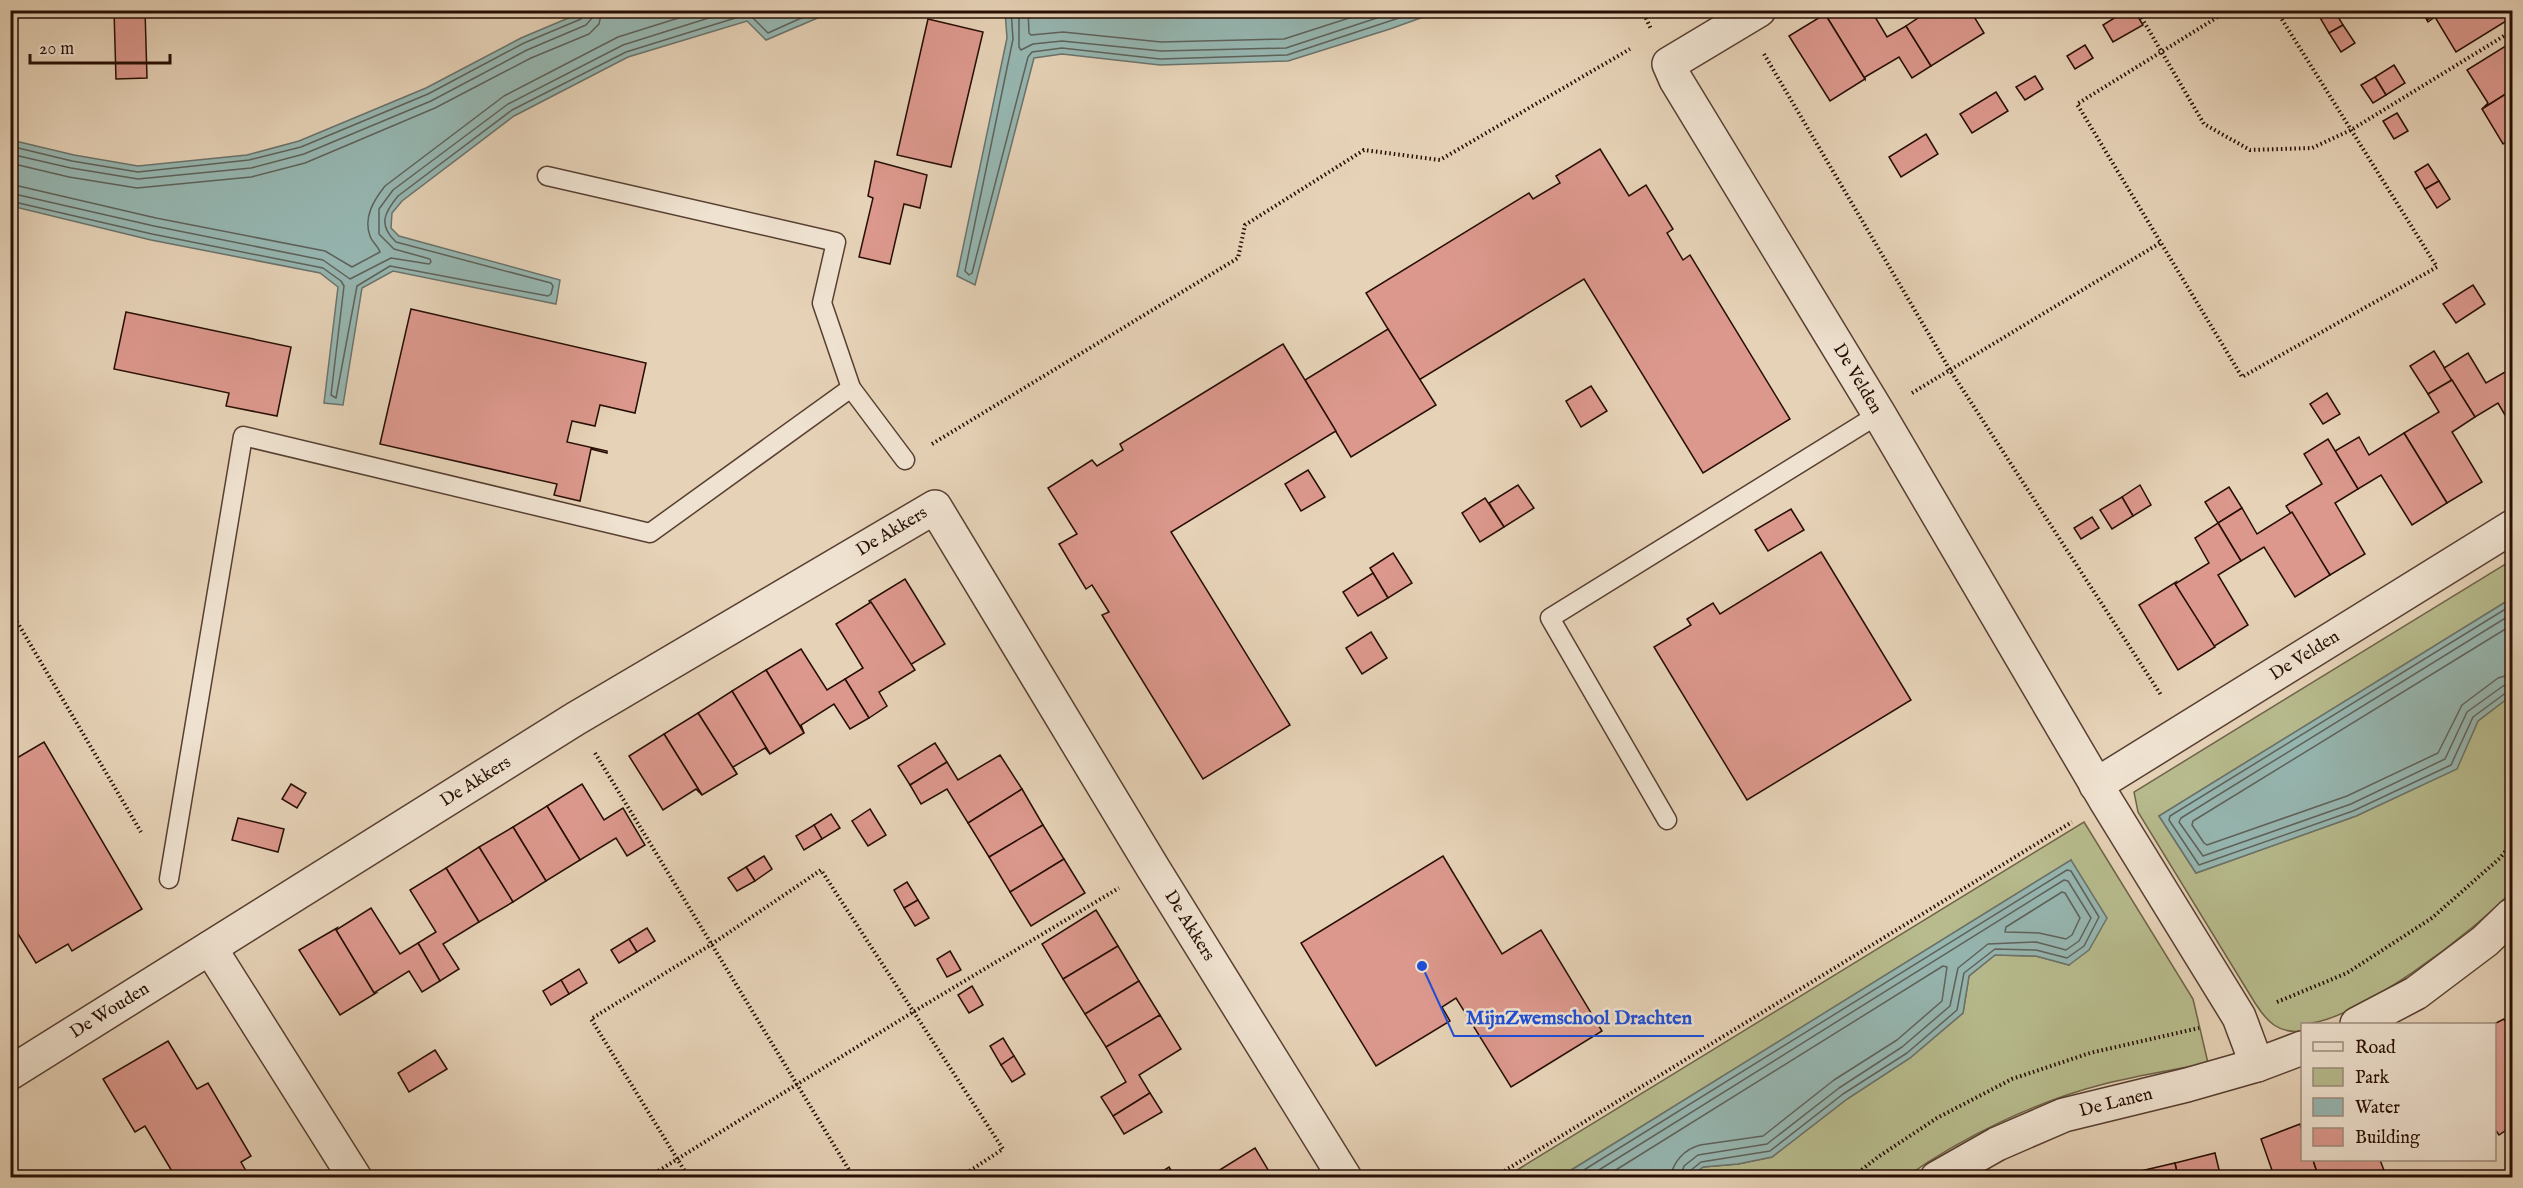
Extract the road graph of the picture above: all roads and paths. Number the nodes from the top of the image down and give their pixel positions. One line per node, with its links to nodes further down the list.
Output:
1 (2137, 10): 7 (path)
2 (2229, 10): 7 (path)
3 (2276, 10): 8 (path)
4 (1751, 15): 11 (path); 13 (street, De Velden)
5 (2512, 31): 8 (path)
6 (1634, 47): 14 (path)
7 (2161, 52): 8 (path); 10 (path)
8 (2351, 130): 10 (path)
9 (547, 176): 12 (lane)
10 (2160, 243): 11 (path)
11 (1950, 370): 13 (path); 18 (path)
12 (851, 388): 14 (lane); 23 (lane)
13 (1879, 414): 19 (street, De Velden); 20 (lane)
14 (905, 460)
15 (2512, 527): 18 (street, De Velden)
16 (10, 610): 23 (path)
17 (575, 719): 22 (street, De Akkers); 25 (path); 26 (street, De Akkers)
18 (2185, 731): 19 (street, De Velden)
19 (2101, 793): 28 (street, De Velden); 41 (path)
20 (1667, 820)
21 (2512, 843): 28 (path)
22 (1154, 868): 27 (path); 40 (street, De Akkers)
23 (169, 879)
24 (2512, 915): 29 (street)
25 (712, 944): 27 (path); 33 (path); 34 (path)
26 (210, 948): 32 (street, De Wouden); 35 (street)
27 (913, 1012): 33 (path); 39 (path)
28 (2239, 1017): 31 (street, De Velden); 42 (path)
29 (2359, 1023)
30 (2301, 1048): 31 (street, De Lanen)
31 (2257, 1065): 43 (street, De Lanen)
32 (10, 1073)
33 (797, 1084): 34 (path); 38 (path)
34 (677, 1158): 36 (path); 37 (path)
35 (355, 1178)
36 (646, 1178)
37 (689, 1178)
38 (854, 1178)
39 (958, 1178)
40 (1345, 1178)
41 (1493, 1178)
42 (1851, 1178)
43 (1937, 1178)

